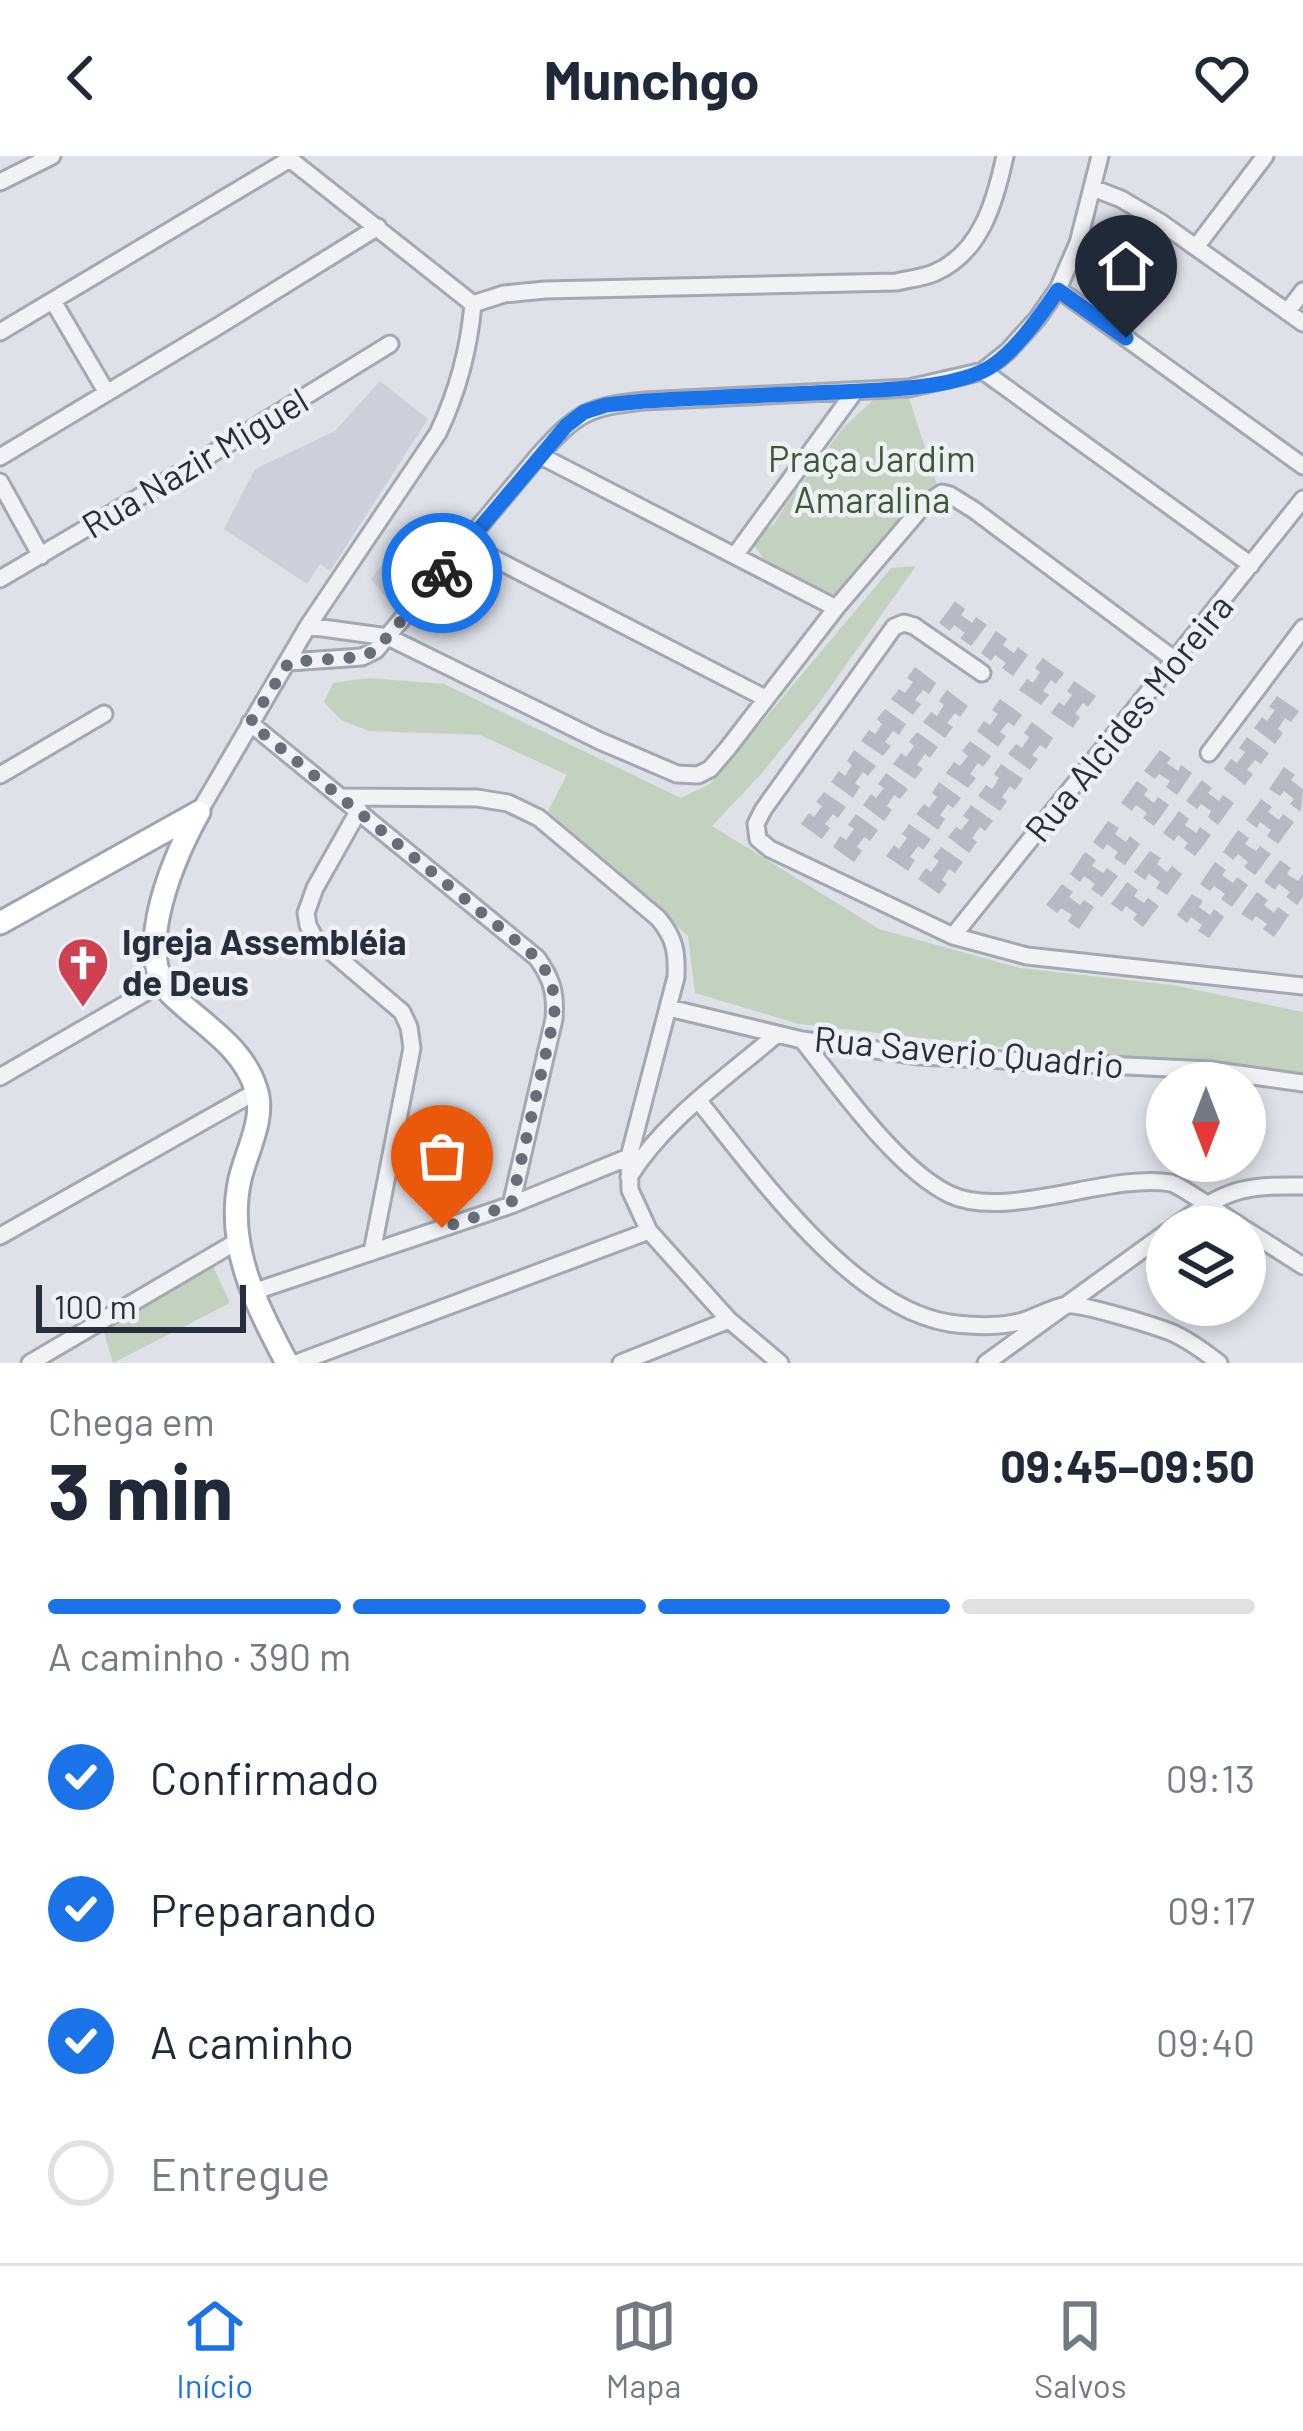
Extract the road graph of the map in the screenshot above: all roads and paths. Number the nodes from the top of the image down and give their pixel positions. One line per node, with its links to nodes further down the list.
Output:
1 (52, 156): 6 (street)
2 (1005, 156): 13 (street)
3 (1100, 156): 7 (street)
4 (1265, 156): 9 (street)
5 (288, 158): 8 (street); 12 (street)
6 (0, 182)
7 (1093, 188): 9 (street); 10 (street)
8 (378, 226): 13 (street); 20 (street)
9 (1196, 247): 14 (street)
10 (1058, 290): 18 (street); 23 (street)
11 (1303, 291): 14 (street)
12 (53, 301): 16 (street); 20 (street)
13 (473, 304): 32 (street)
14 (1288, 312): 15 (street)
15 (1303, 323)
16 (0, 332)
17 (390, 344): 28 (street, Rua Nazir Miguel)
18 (983, 371): 19 (street); 29 (street)
19 (855, 391): 21 (street); 27 (street)
20 (107, 393): 22 (street)
21 (539, 455): 26 (street); 27 (street)
22 (0, 457)
23 (1303, 466)
24 (0, 482): 28 (street)
25 (1303, 499): 29 (street, Rua Alcides Moreira)
26 (466, 544): 34 (street); 38 (street)
27 (736, 554): 31 (street)
28 (41, 556): 30 (street, Rua Nazir Miguel)
29 (1251, 565): 35 (street, Rua Alcides Moreira)
30 (0, 579)
31 (836, 608): 35 (street); 38 (street)
32 (308, 626): 34 (street); 36 (street)
33 (1303, 628): 41 (street)
34 (388, 638): 36 (street); 38 (street)
35 (1175, 660): 47 (street, Rua Alcides Moreira)
36 (289, 662): 40 (street)
37 (982, 673): 47 (street)
38 (765, 698)
39 (104, 713): 42 (street)
40 (250, 723): 43 (street); 45 (street)
41 (1209, 753)
42 (0, 776)
43 (343, 797): 44 (street); 50 (street)
44 (359, 811): 60 (street); 67 (street)
45 (199, 812): 46 (main road); 48 (main road)
46 (0, 923)
47 (953, 936): 49 (street)
48 (163, 982): 53 (street); 55 (main road)
49 (1303, 986)
50 (669, 1008): 51 (street, Rua Saverio Quadrio); 57 (street)
51 (778, 1034): 52 (street, Rua Saverio Quadrio); 56 (street, Rua Saverio Quadrio)
52 (802, 1040): 54 (street, Rua Saverio Quadrio); 61 (street)
53 (0, 1078)
54 (1303, 1083)
55 (257, 1091): 63 (street); 64 (main road)
56 (698, 1100): 58 (street, Rua Saverio Quadrio); 70 (street)
57 (629, 1157): 58 (street); 60 (street)
58 (629, 1178): 62 (street)
59 (1303, 1186): 61 (street)
60 (511, 1205): 67 (street)
61 (1207, 1206)
62 (649, 1231): 71 (street); 72 (street)
63 (0, 1236)
64 (236, 1242): 69 (main road); 73 (street)
65 (1266, 1243): 68 (street)
66 (1146, 1247): 70 (street)
67 (372, 1252): 69 (street)
68 (1303, 1266)
69 (253, 1292): 72 (main road)
70 (1068, 1305): 76 (street); 77 (street)
71 (730, 1320): 74 (street); 75 (street)
72 (282, 1360)
73 (30, 1363)
74 (621, 1363)
75 (780, 1363)
76 (986, 1363)
77 (1220, 1363)

